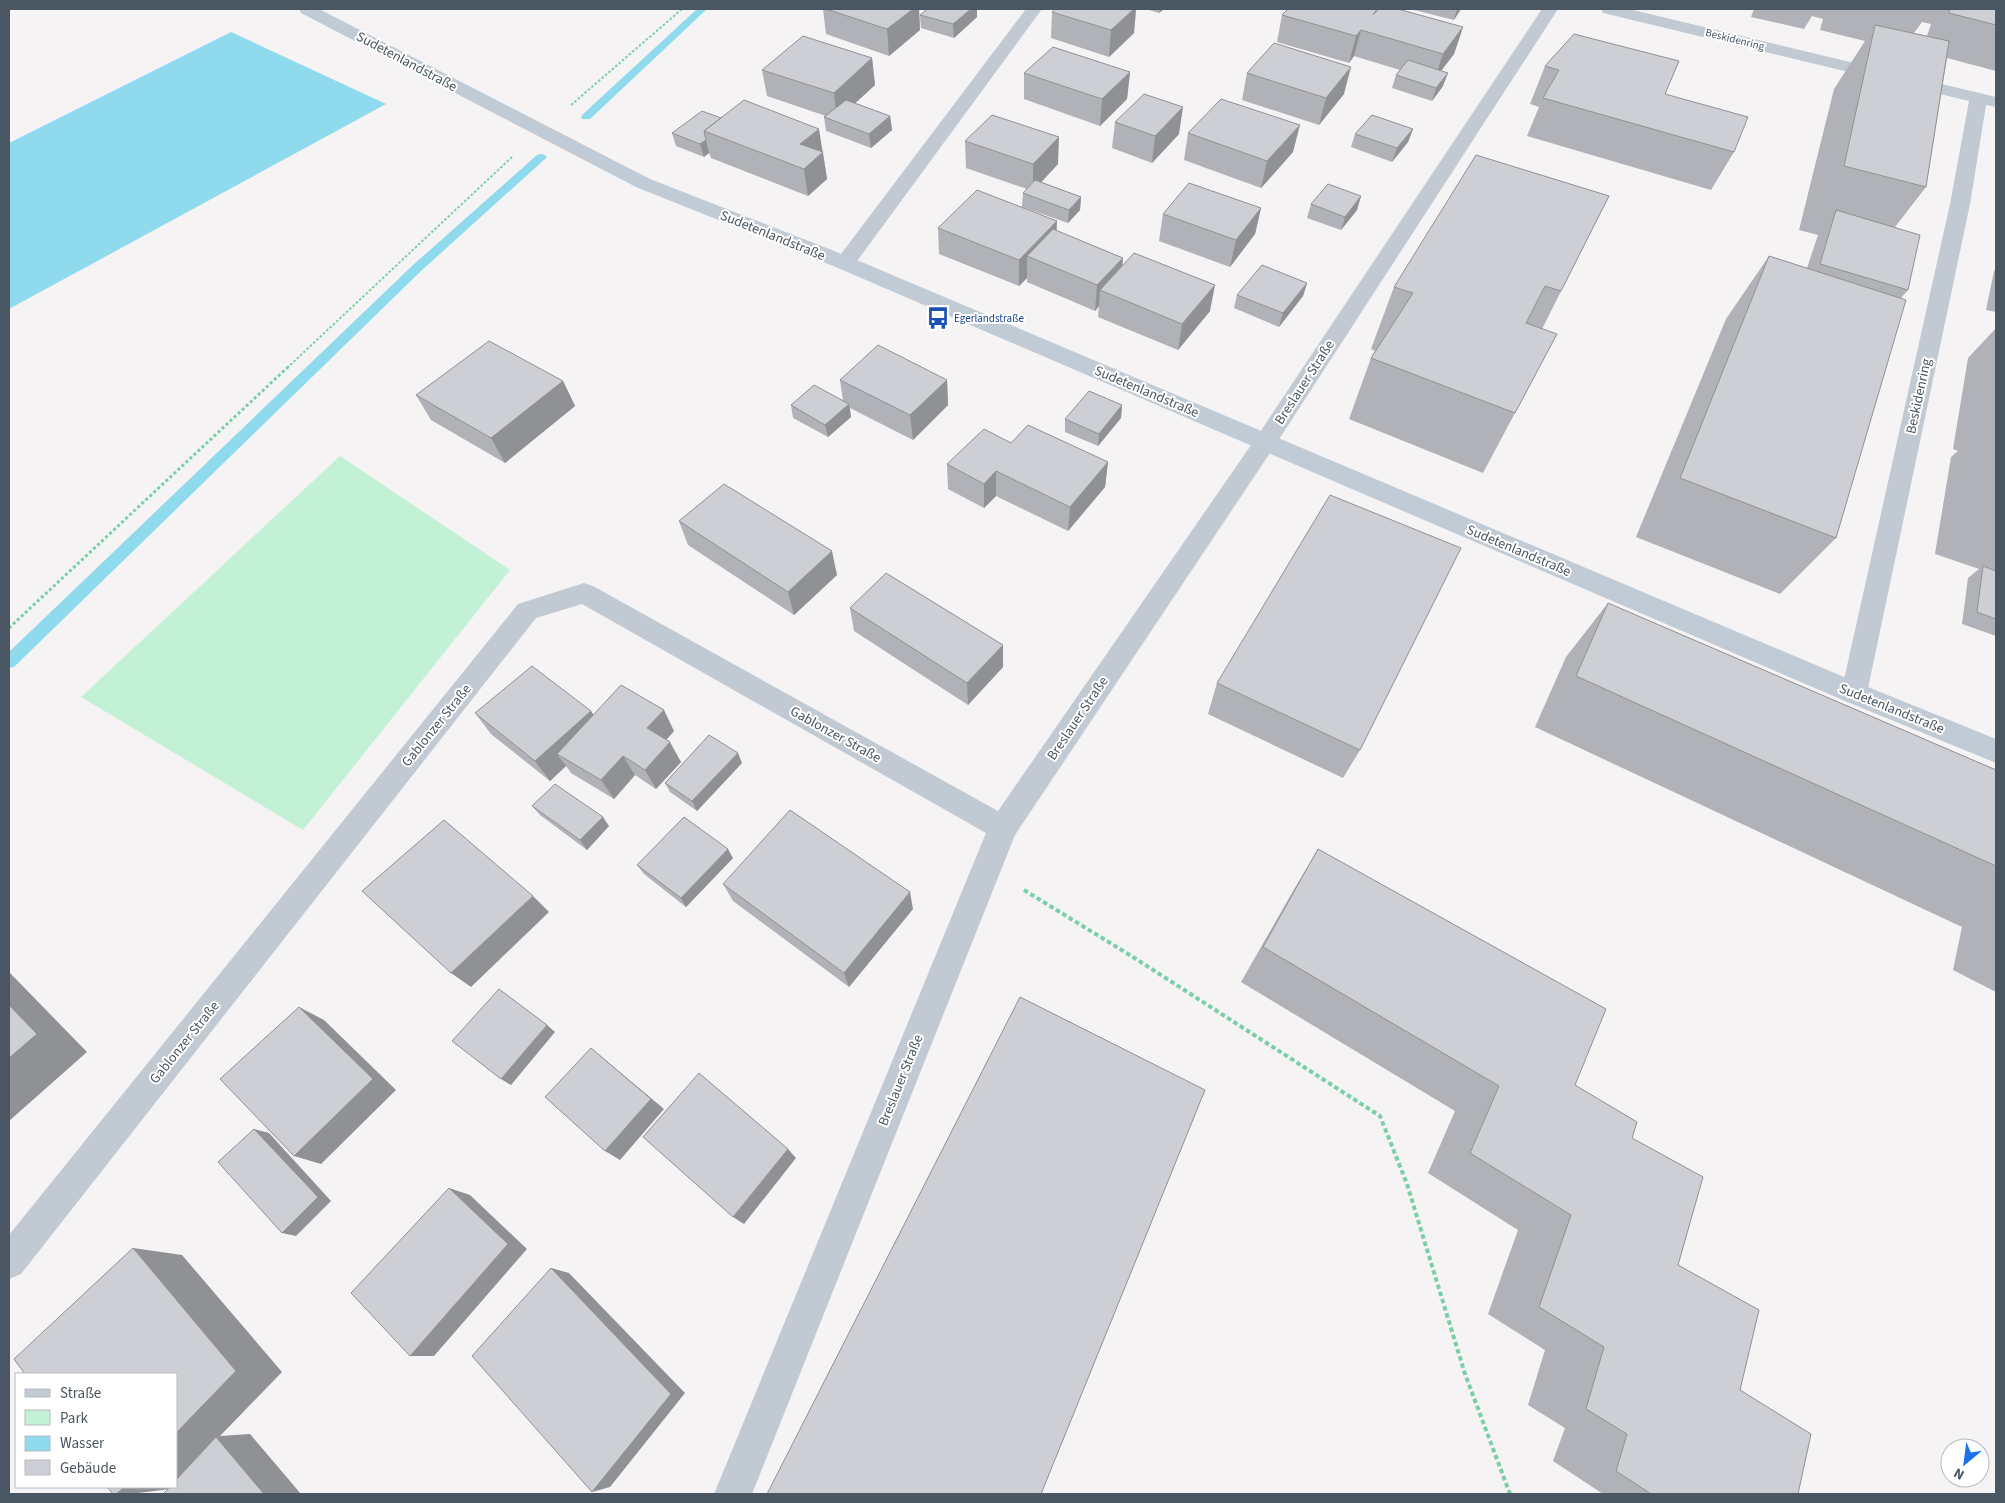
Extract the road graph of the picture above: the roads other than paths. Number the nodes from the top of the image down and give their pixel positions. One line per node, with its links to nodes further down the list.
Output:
1 (307, 9): 6 (street, Sudetenlandstraße)
2 (1034, 9): 6 (street)
3 (1550, 9): 7 (street, Breslauer Straße)
4 (1609, 9): 5 (street, Beskidenring)
5 (1987, 100): 8 (street, Beskidenring)
6 (845, 263): 7 (street, Sudetenlandstraße)
7 (1266, 441): 8 (street, Sudetenlandstraße); 10 (street, Breslauer Straße)
8 (1854, 693): 9 (street, Sudetenlandstraße)
9 (1996, 751)
10 (1003, 828): 11 (street, Gablonzer Straße); 12 (street, Breslauer Straße)
11 (9, 1262)
12 (733, 1494)

